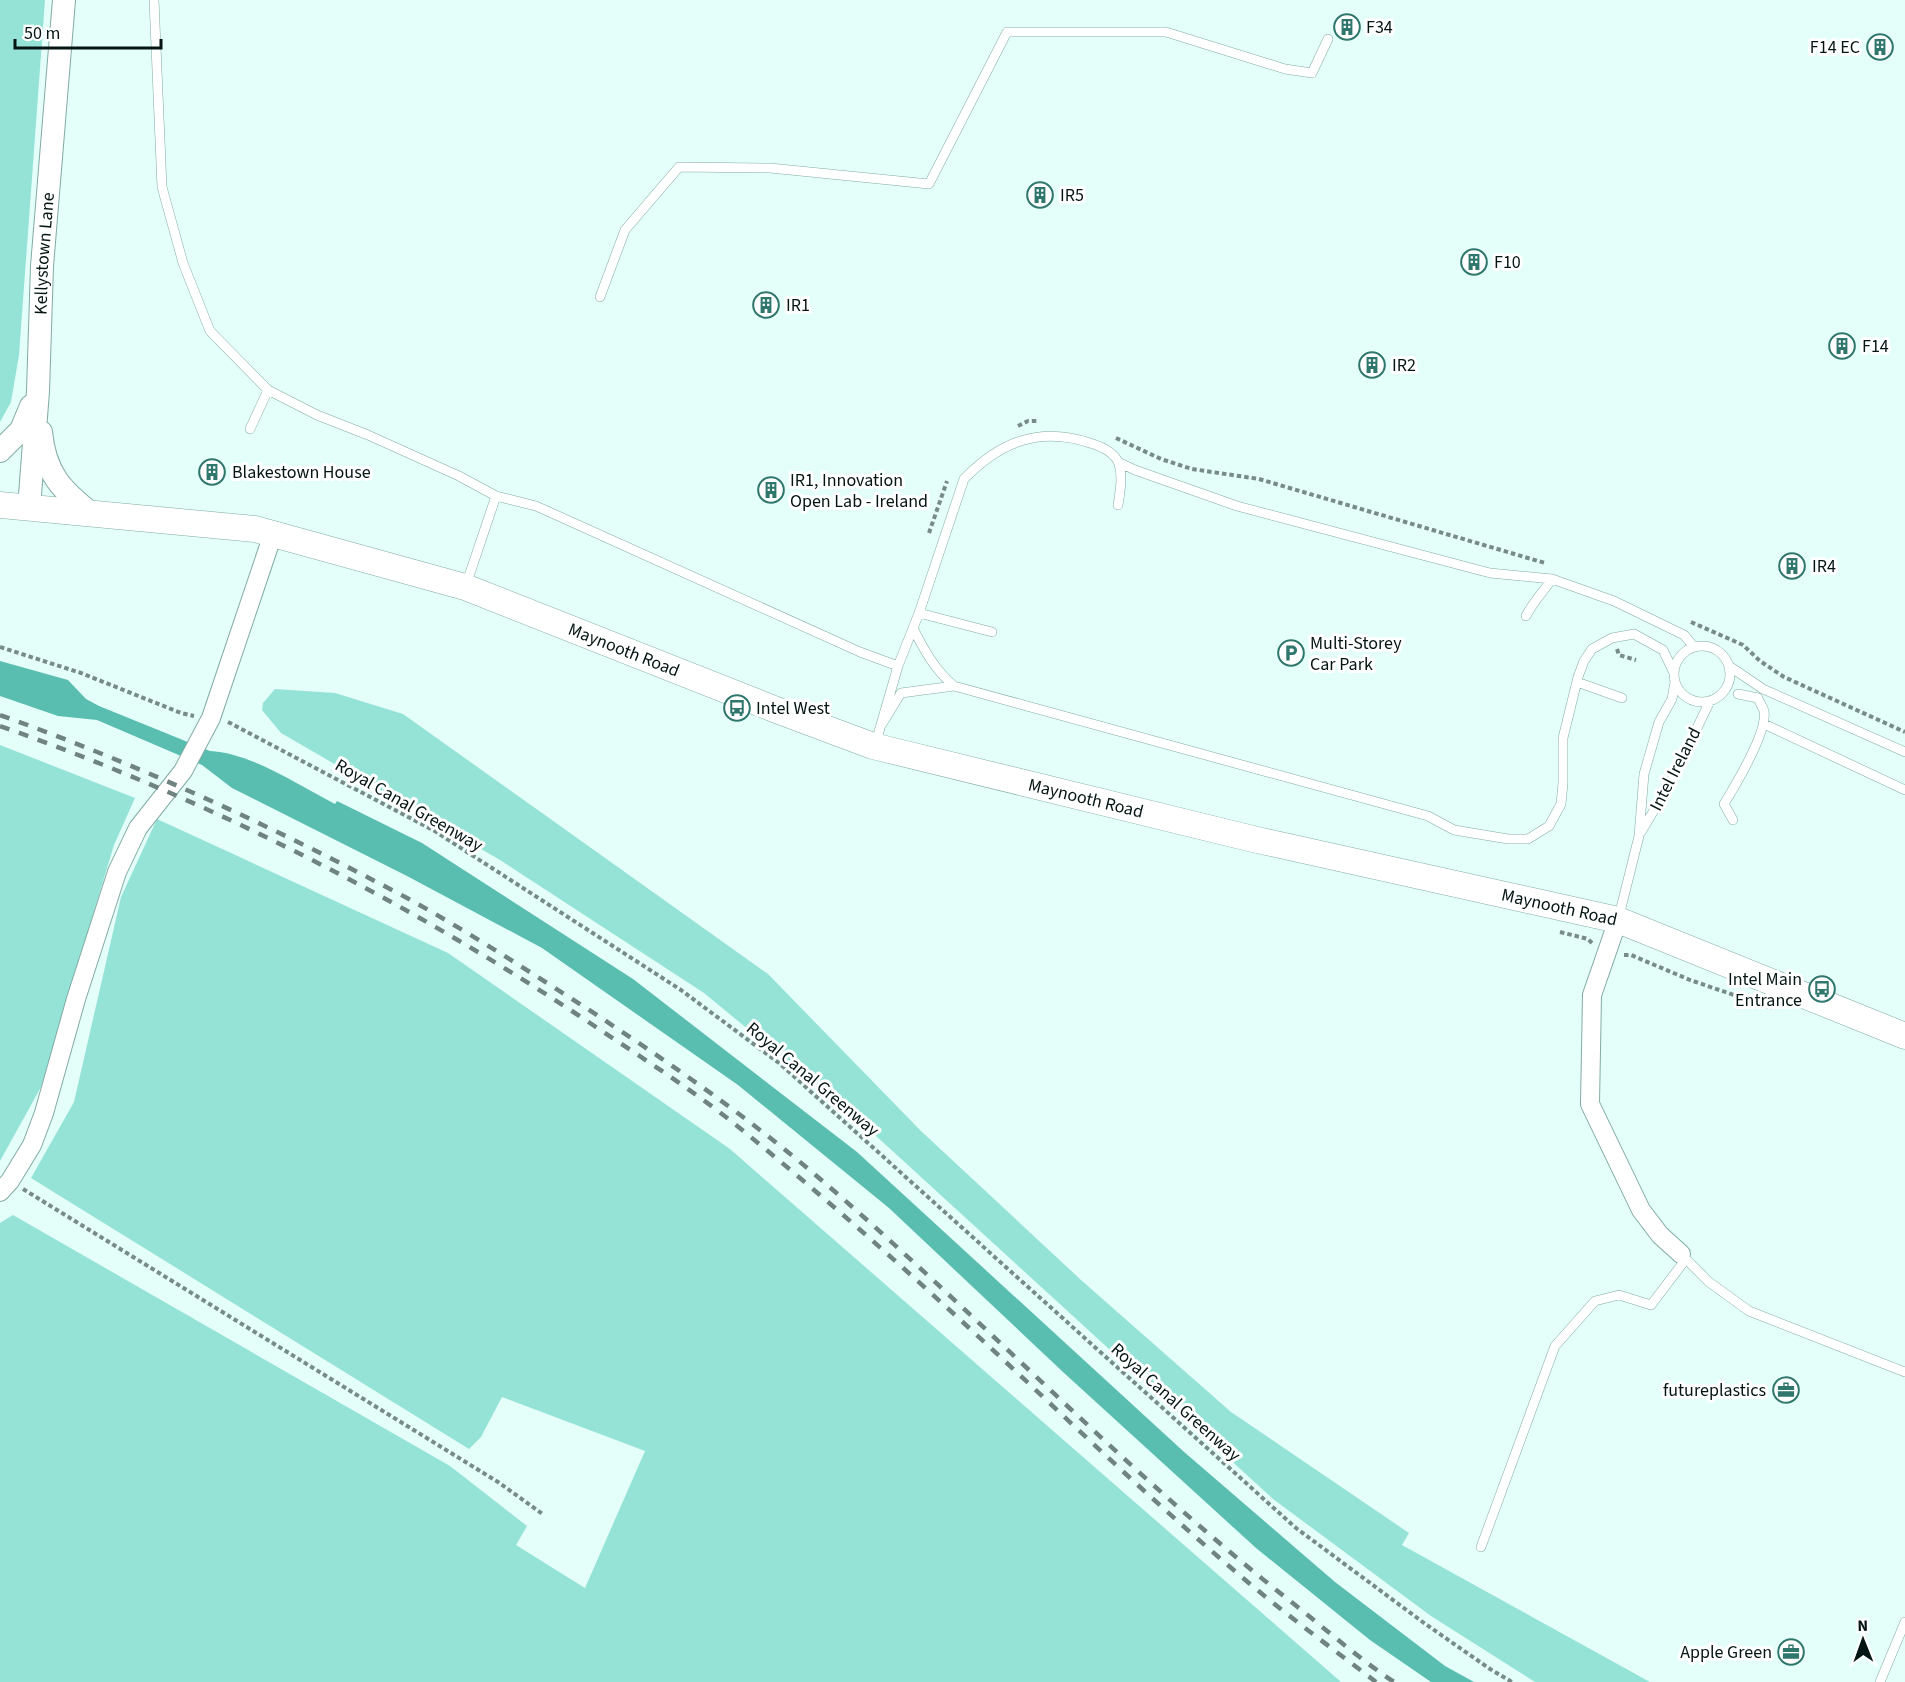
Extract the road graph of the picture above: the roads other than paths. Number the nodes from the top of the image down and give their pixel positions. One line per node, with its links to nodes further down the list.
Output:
1 (64, 0): 6 (street, Kellystown Lane)
2 (154, 0): 5 (lane)
3 (1328, 39): 4 (lane)
4 (600, 297)
5 (268, 390): 7 (lane); 10 (lane)
6 (38, 391): 8 (street); 13 (street, Kellystown Lane); 14 (street)
7 (250, 429)
8 (0, 451)
9 (1118, 462): 12 (lane); 16 (lane); 18 (lane)
10 (496, 496): 17 (lane); 23 (lane)
11 (0, 505): 13 (main road)
12 (1118, 505)
13 (29, 508): 14 (main road, Maynooth Road)
14 (92, 514): 15 (main road, Maynooth Road)
15 (273, 534): 17 (main road, Maynooth Road); 41 (street)
16 (1552, 579): 19 (lane); 22 (lane)
17 (465, 587): 39 (main road, Maynooth Road)
18 (919, 613): 20 (lane); 21 (lane)
19 (1526, 616)
20 (913, 628): 23 (lane); 27 (lane)
21 (992, 632)
22 (1694, 647): 24 (lane); 25 (lane)
23 (898, 666): 33 (lane)
24 (1729, 666): 28 (lane); 31 (lane)
25 (1674, 677): 26 (lane); 31 (lane); 38 (lane, Intel Ireland)
26 (1577, 682): 27 (lane); 30 (lane)
27 (954, 686): 33 (lane)
28 (1763, 689): 29 (lane); 35 (lane)
29 (1738, 694): 31 (lane); 32 (lane)
30 (1622, 698)
31 (1714, 700): 38 (lane, Intel Ireland)
32 (1764, 723): 36 (lane); 37 (lane)
33 (882, 724): 34 (lane)
34 (878, 735)
35 (1905, 752)
36 (1905, 790)
37 (1733, 820)
38 (1639, 836): 39 (lane, Intel Ireland)
39 (1618, 920): 40 (main road, Maynooth Road); 42 (street)
40 (1905, 1036)
41 (5, 1186)
42 (1684, 1256): 43 (lane); 44 (lane)
43 (1905, 1372)
44 (1481, 1547)
45 (1905, 1622): 46 (lane)
46 (1880, 1682)

